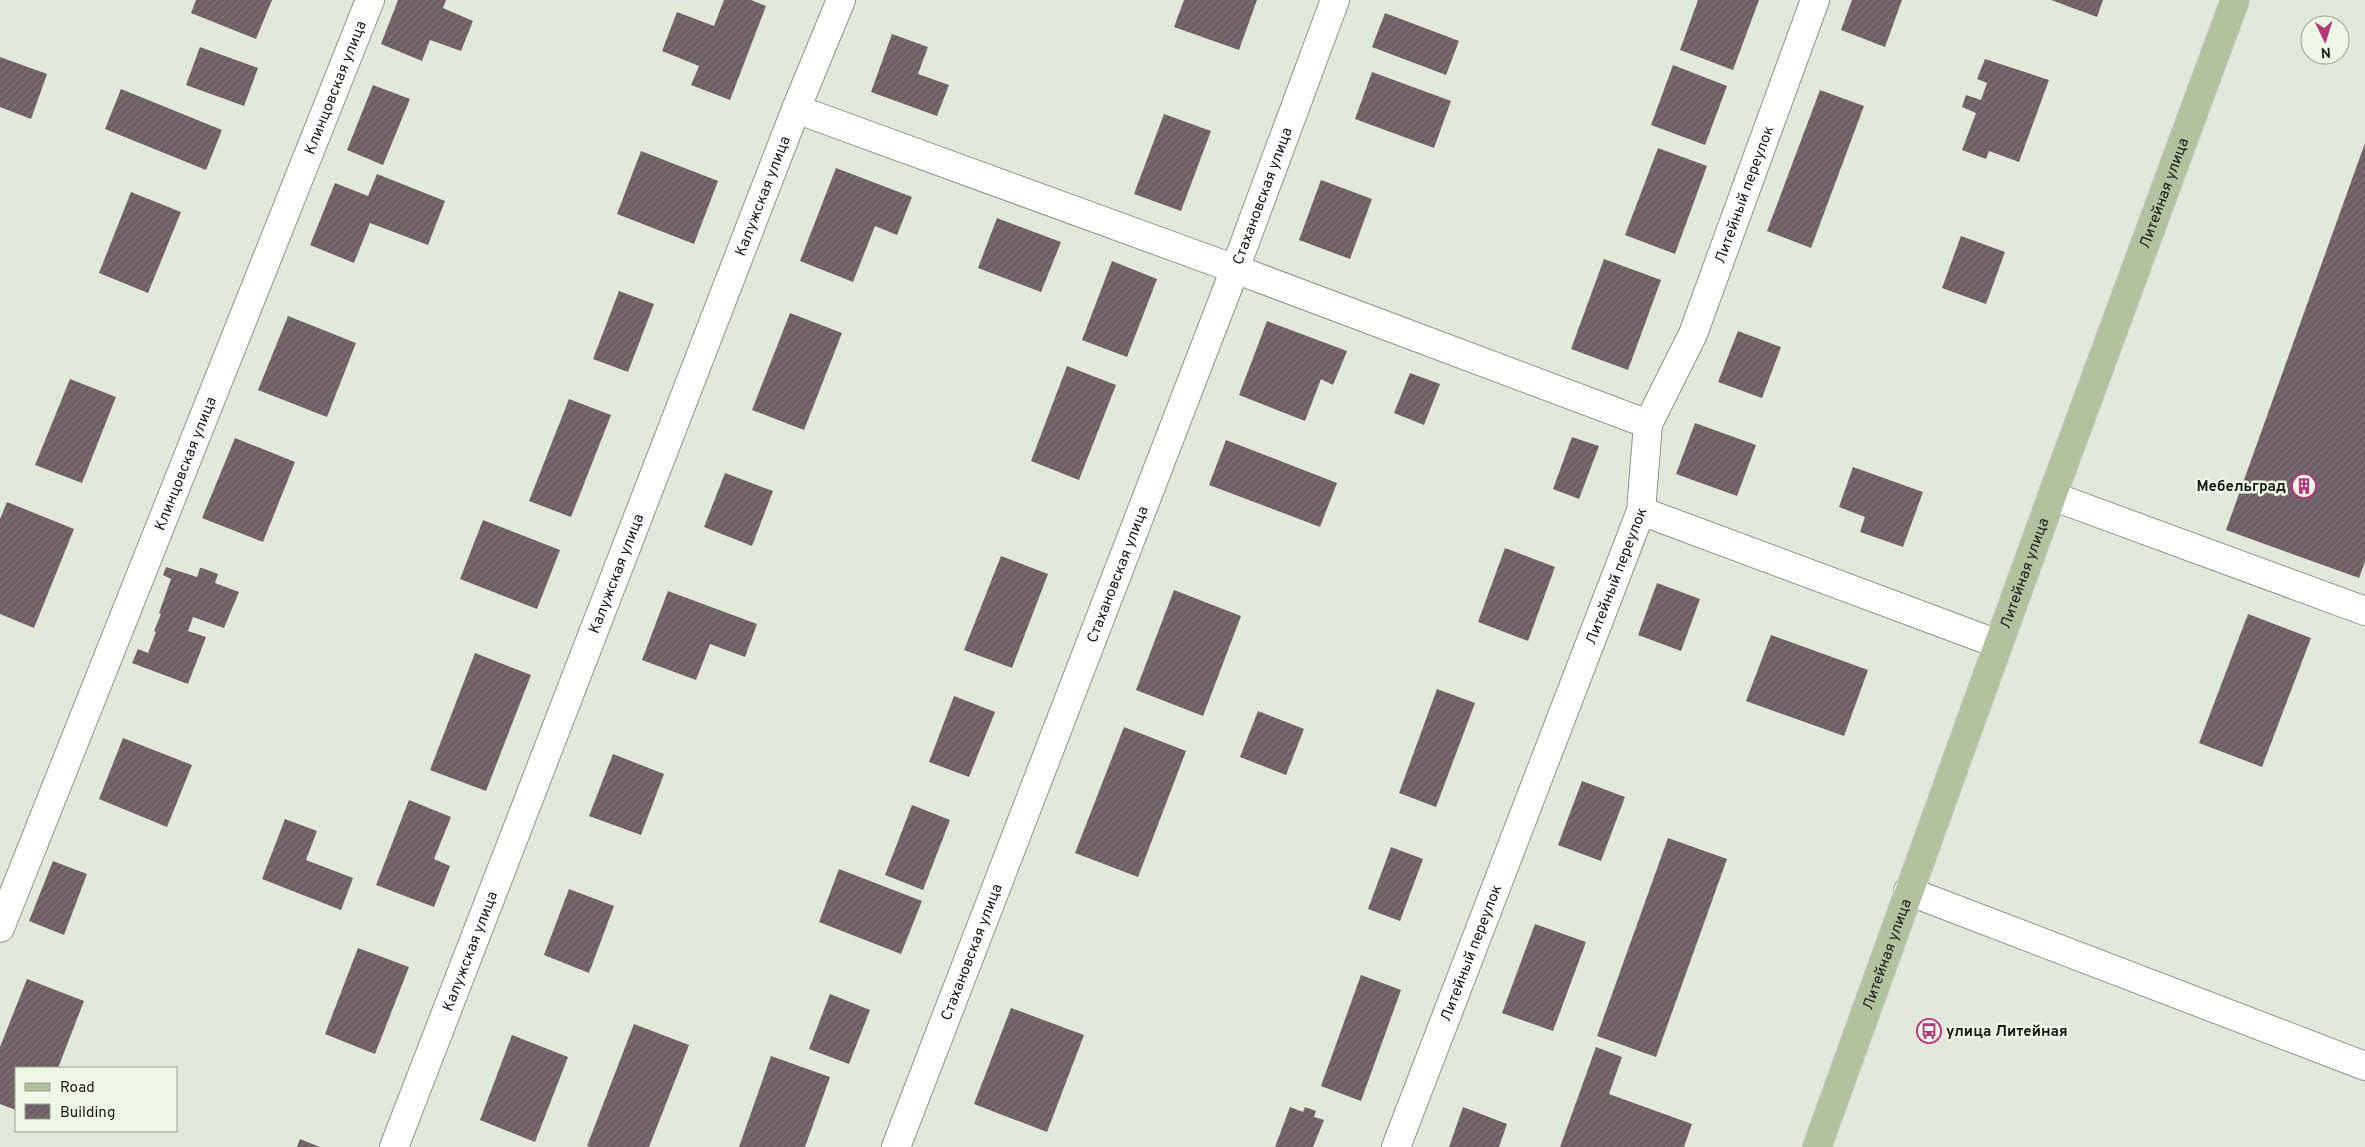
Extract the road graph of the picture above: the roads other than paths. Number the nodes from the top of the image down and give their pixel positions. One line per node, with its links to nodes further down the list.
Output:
1 (370, 0): 14 (street, Клинцовская улица)
2 (841, 0): 6 (street, Калужская улица)
3 (1335, 0): 7 (street, Стахановская улица)
4 (1815, 0): 8 (street, Литейный переулок)
5 (2235, 0): 9 (main road, Литейная улица)
6 (796, 109): 7 (street); 16 (street, Калужская улица)
7 (1235, 269): 8 (street); 17 (street, Стахановская улица)
8 (1648, 424): 10 (street, Литейный переулок)
9 (2052, 496): 11 (street); 12 (main road, Литейная улица)
10 (1641, 511): 12 (street); 18 (street, Литейный переулок)
11 (2365, 610)
12 (1998, 644): 13 (main road, Литейная улица)
13 (1908, 891): 15 (street); 19 (main road, Литейная улица)
14 (0, 928)
15 (2365, 1066)
16 (394, 1147)
17 (896, 1147)
18 (1396, 1147)
19 (1817, 1147)

